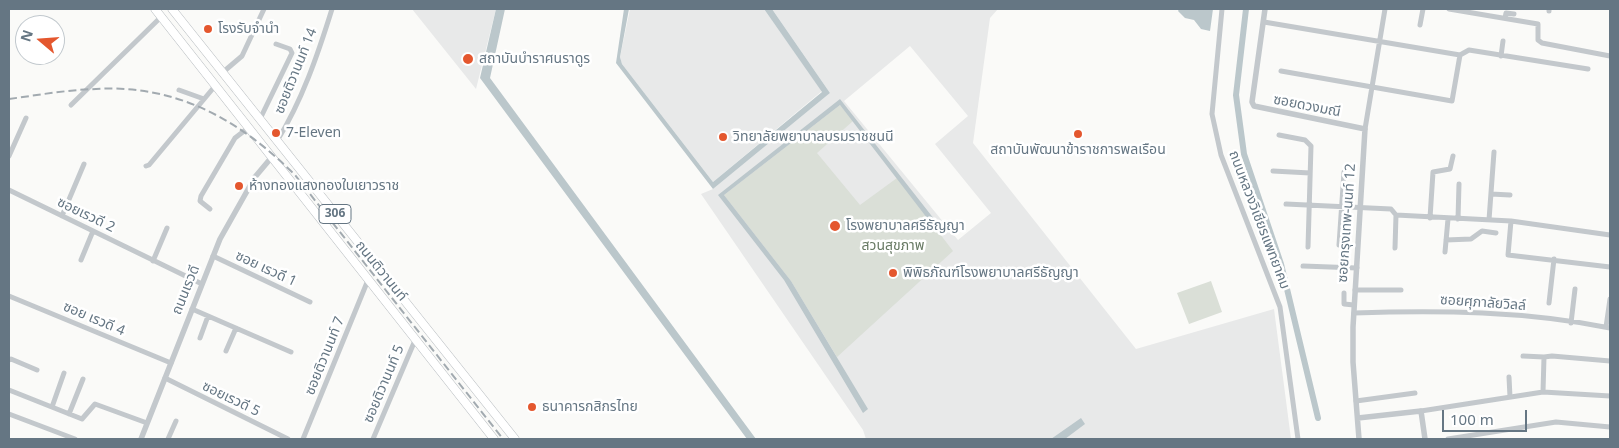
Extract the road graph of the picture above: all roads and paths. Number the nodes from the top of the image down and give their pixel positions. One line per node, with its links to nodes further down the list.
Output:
1 (155, 9): 12 (main road, ถนนติวานนท์ / 306)
2 (172, 9): 23 (main road, ถนนติวานนท์ / 306)
3 (264, 9): 23 (street)
4 (332, 9): 34 (street, ซอยติวานนท์ 14)
5 (1222, 9): 133 (street, ถนนหลวงวิเชียรแพทยาคม)
6 (1265, 9): 13 (street, ซอยดวงมณี)
7 (1385, 9): 15 (street, ซอยกรุงเทพ-นนท์ 12)
8 (1423, 9): 14 (street)
9 (1449, 9): 10 (street)
10 (1505, 13): 11 (street); 20 (street)
11 (1514, 14)
12 (161, 17): 24 (main road, ถนนติวานนท์ / 306); 28 (street)
13 (1264, 22): 15 (street); 32 (street, ซอยดวงมณี)
14 (1420, 25)
15 (1379, 41): 18 (street); 25 (street, ซอยกรุงเทพ-นนท์ 12)
16 (1504, 41): 19 (street)
17 (276, 44): 30 (street)
18 (1460, 55): 19 (street); 25 (street)
19 (1501, 56): 21 (street)
20 (1610, 56)
21 (1588, 69)
22 (1281, 71): 25 (street)
23 (222, 72): 30 (main road, ถนนติวานนท์ / 306)
24 (215, 86): 27 (street); 31 (main road, ถนนติวานนท์ / 306)
25 (1370, 87): 32 (street, ซอยกรุงเทพ-นนท์ 12)
26 (179, 90): 27 (street)
27 (204, 99): 41 (street)
28 (71, 105)
29 (26, 118): 36 (street)
30 (260, 120): 34 (main road, ถนนติวานนท์ / 306)
31 (248, 128): 38 (main road, ถนนติวานนท์ / 306); 53 (street)
32 (1365, 129): 54 (street, ซอยกรุงเทพ-นนท์ 12)
33 (1279, 135): 45 (street)
34 (277, 141): 39 (main road, ถนนติวานนท์ / 306)
35 (1494, 152): 48 (street)
36 (9, 156)
37 (1453, 156): 57 (street)
38 (271, 158): 42 (main road, ถนนติวานนท์ / 306); 71 (street, ถนนเรวดี)
39 (293, 162): 42 (main road); 120 (main road, ถนนติวานนท์ / 306)
40 (84, 164): 56 (street)
41 (146, 166)
42 (277, 166): 78 (main road, ถนนติวานนท์ / 306)
43 (1273, 171): 45 (street)
44 (1344, 172): 52 (street)
45 (1310, 173): 51 (street)
46 (1459, 184): 59 (street)
47 (9, 190): 56 (street, ซอยเรวดี 2)
48 (1491, 194): 49 (street); 60 (street)
49 (1510, 195)
50 (1286, 204): 51 (street)
51 (1310, 206): 52 (street); 68 (street)
52 (1342, 207): 54 (street); 67 (street)
53 (210, 208)
54 (1361, 208): 55 (street); 77 (street, ซอยกรุงเทพ-นนท์ 12)
55 (1396, 215): 57 (street); 69 (street)
56 (62, 216): 63 (street, ซอยเรวดี 2)
57 (1430, 218): 58 (street)
58 (1448, 219): 59 (street); 66 (street)
59 (1458, 219): 60 (street)
60 (1489, 220): 61 (street)
61 (1511, 221): 65 (street); 72 (street)
62 (167, 228): 74 (street)
63 (94, 231): 73 (street); 74 (street, ซอยเรวดี 2)
64 (1496, 234): 66 (street)
65 (1610, 236)
66 (1446, 240): 70 (street)
67 (1339, 245)
68 (1308, 247)
69 (1395, 248)
70 (1445, 252)
71 (213, 256): 79 (street, ถนนเรวดี); 86 (street, ซอย เรวดี 1)
72 (1554, 259): 76 (street); 87 (street)
73 (81, 260)
74 (154, 261): 79 (street, ซอยเรวดี 2)
75 (1303, 266): 77 (street)
76 (1610, 267)
77 (1357, 268): 81 (street, ซอยกรุงเทพ-นนท์ 12)
78 (368, 280): 96 (main road, ถนนติวานนท์ / 306); 129 (street, ซอยติวานนท์ 7)
79 (202, 284): 89 (street, ถนนเรวดี)
80 (1575, 289): 92 (street)
81 (1355, 290): 82 (street); 88 (street, ซอยกรุงเทพ-นนท์ 12)
82 (1401, 290)
83 (1344, 293): 88 (street)
84 (9, 296): 103 (street, ซอย เรวดี 4)
85 (1610, 299): 94 (street)
86 (310, 302)
87 (1548, 303)
88 (1354, 305): 90 (street, ซอยกรุงเทพ-นนท์ 12)
89 (192, 309): 91 (street); 103 (street, ถนนเรวดี)
90 (1354, 313): 92 (street, ซอยศุภาลัยวิลล์); 114 (street, ซอยกรุงเทพ-นนท์ 12)
91 (208, 316): 93 (street); 95 (street)
92 (1571, 323): 94 (street, ซอยศุภาลัยวิลล์)
93 (236, 328): 97 (street); 98 (street)
94 (1608, 328)
95 (200, 338)
96 (416, 338): 124 (main road, ถนนติวานนท์ / 306); 130 (street, ซอยติวานนท์ 5)
97 (226, 351)
98 (291, 352)
99 (1523, 356): 100 (street)
100 (1544, 358): 102 (street); 111 (street)
101 (9, 360): 104 (street)
102 (1610, 361)
103 (171, 363): 107 (street, ถนนเรวดี)
104 (37, 370)
105 (64, 373): 115 (street)
106 (1509, 377): 113 (street)
107 (165, 378): 122 (street, ถนนเรวดี); 128 (street, ซอยเรวดี 5)
108 (83, 380): 118 (street)
109 (9, 390): 115 (street)
110 (1415, 392): 114 (street)
111 (1543, 392): 112 (street); 113 (street)
112 (1610, 396)
113 (1510, 397): 116 (street)
114 (1356, 401): 119 (street, ซอยกรุงเทพ-นนท์ 12)
115 (52, 407): 118 (street)
116 (1421, 411): 119 (street); 135 (street)
117 (9, 414): 125 (street)
118 (69, 414): 122 (street)
119 (1358, 418): 134 (street, ซอยกรุงเทพ-นนท์ 12)
120 (499, 419): 124 (main road); 132 (main road, ถนนติวานนท์ / 306)
121 (176, 421): 127 (street)
122 (147, 423): 126 (street, ถนนเรวดี)
123 (1610, 427): 136 (street)
124 (487, 430): 131 (main road, ถนนติวานนท์ / 306)
125 (75, 439)
126 (142, 439)
127 (168, 439)
128 (288, 439)
129 (303, 439)
130 (373, 439)
131 (494, 439)
132 (515, 439)
133 (1298, 439)
134 (1360, 439)
135 (1424, 439)
136 (1448, 439)

